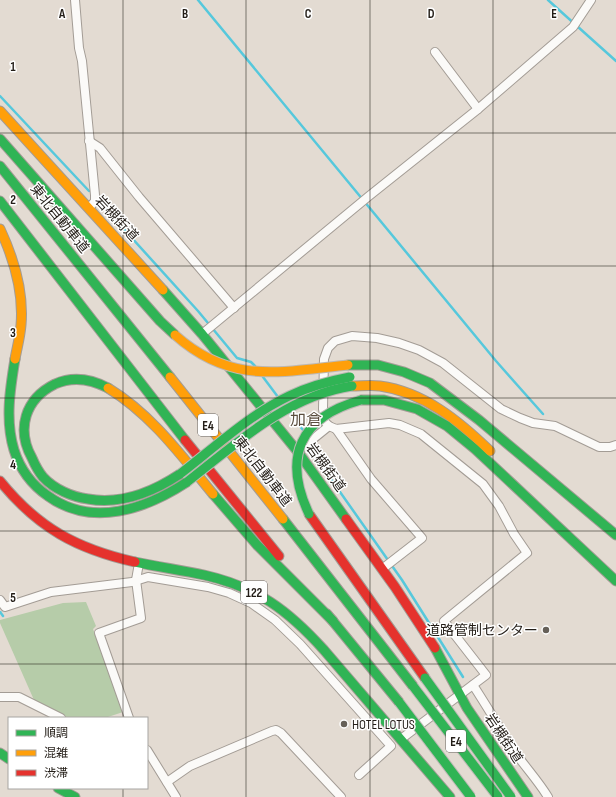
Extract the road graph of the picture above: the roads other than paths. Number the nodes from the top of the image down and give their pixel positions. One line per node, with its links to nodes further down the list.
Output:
1 (75, 0): 7 (street)
2 (591, 0): 4 (street)
3 (435, 52): 4 (street)
4 (478, 109): 12 (street)
5 (0, 111): 10 (main road, 岩槻街道)
6 (0, 139): 17 (main road, bridge)
7 (89, 142): 10 (street); 12 (street)
8 (0, 166): 45 (main road, 東北自動車道 / E4, bridge)
9 (0, 201): 29 (main road, E4)
10 (89, 208): 13 (main road, 岩槻街道)
11 (0, 229): 14 (main road, bridge)
12 (234, 308): 13 (street)
13 (202, 334): 20 (main road, 岩槻街道)
14 (356, 379): 15 (main road); 22 (main road); 29 (main road, bridge)
15 (391, 379)
16 (404, 382): 17 (main road)
17 (466, 410): 23 (main road)
18 (332, 427): 19 (street); 20 (street); 25 (street); 30 (street)
19 (616, 445)
20 (298, 452): 25 (main road, 岩槻街道)
21 (0, 481): 24 (main road, 122)
22 (539, 508): 27 (main road); 46 (main road, bridge)
23 (616, 535)
24 (139, 563): 26 (street); 35 (main road, 122)
25 (382, 569): 31 (main road, 岩槻街道)
26 (136, 580): 28 (street); 34 (street); 37 (street)
27 (616, 581)
28 (0, 600)
29 (332, 621): 44 (main road, E4, bridge)
30 (473, 685): 31 (street); 48 (street)
31 (460, 695): 35 (street); 47 (main road, 岩槻街道)
32 (0, 697): 33 (street)
33 (58, 717)
34 (129, 717)
35 (401, 739): 43 (main road, 122)
36 (148, 752): 38 (street)
37 (359, 775)
38 (167, 782): 41 (street); 42 (street)
39 (60, 789): 40 (main road)
40 (75, 797)
41 (176, 797)
42 (342, 797)
43 (450, 797)
44 (471, 797)
45 (498, 797)
46 (511, 797)
47 (528, 797)
48 (548, 797)

